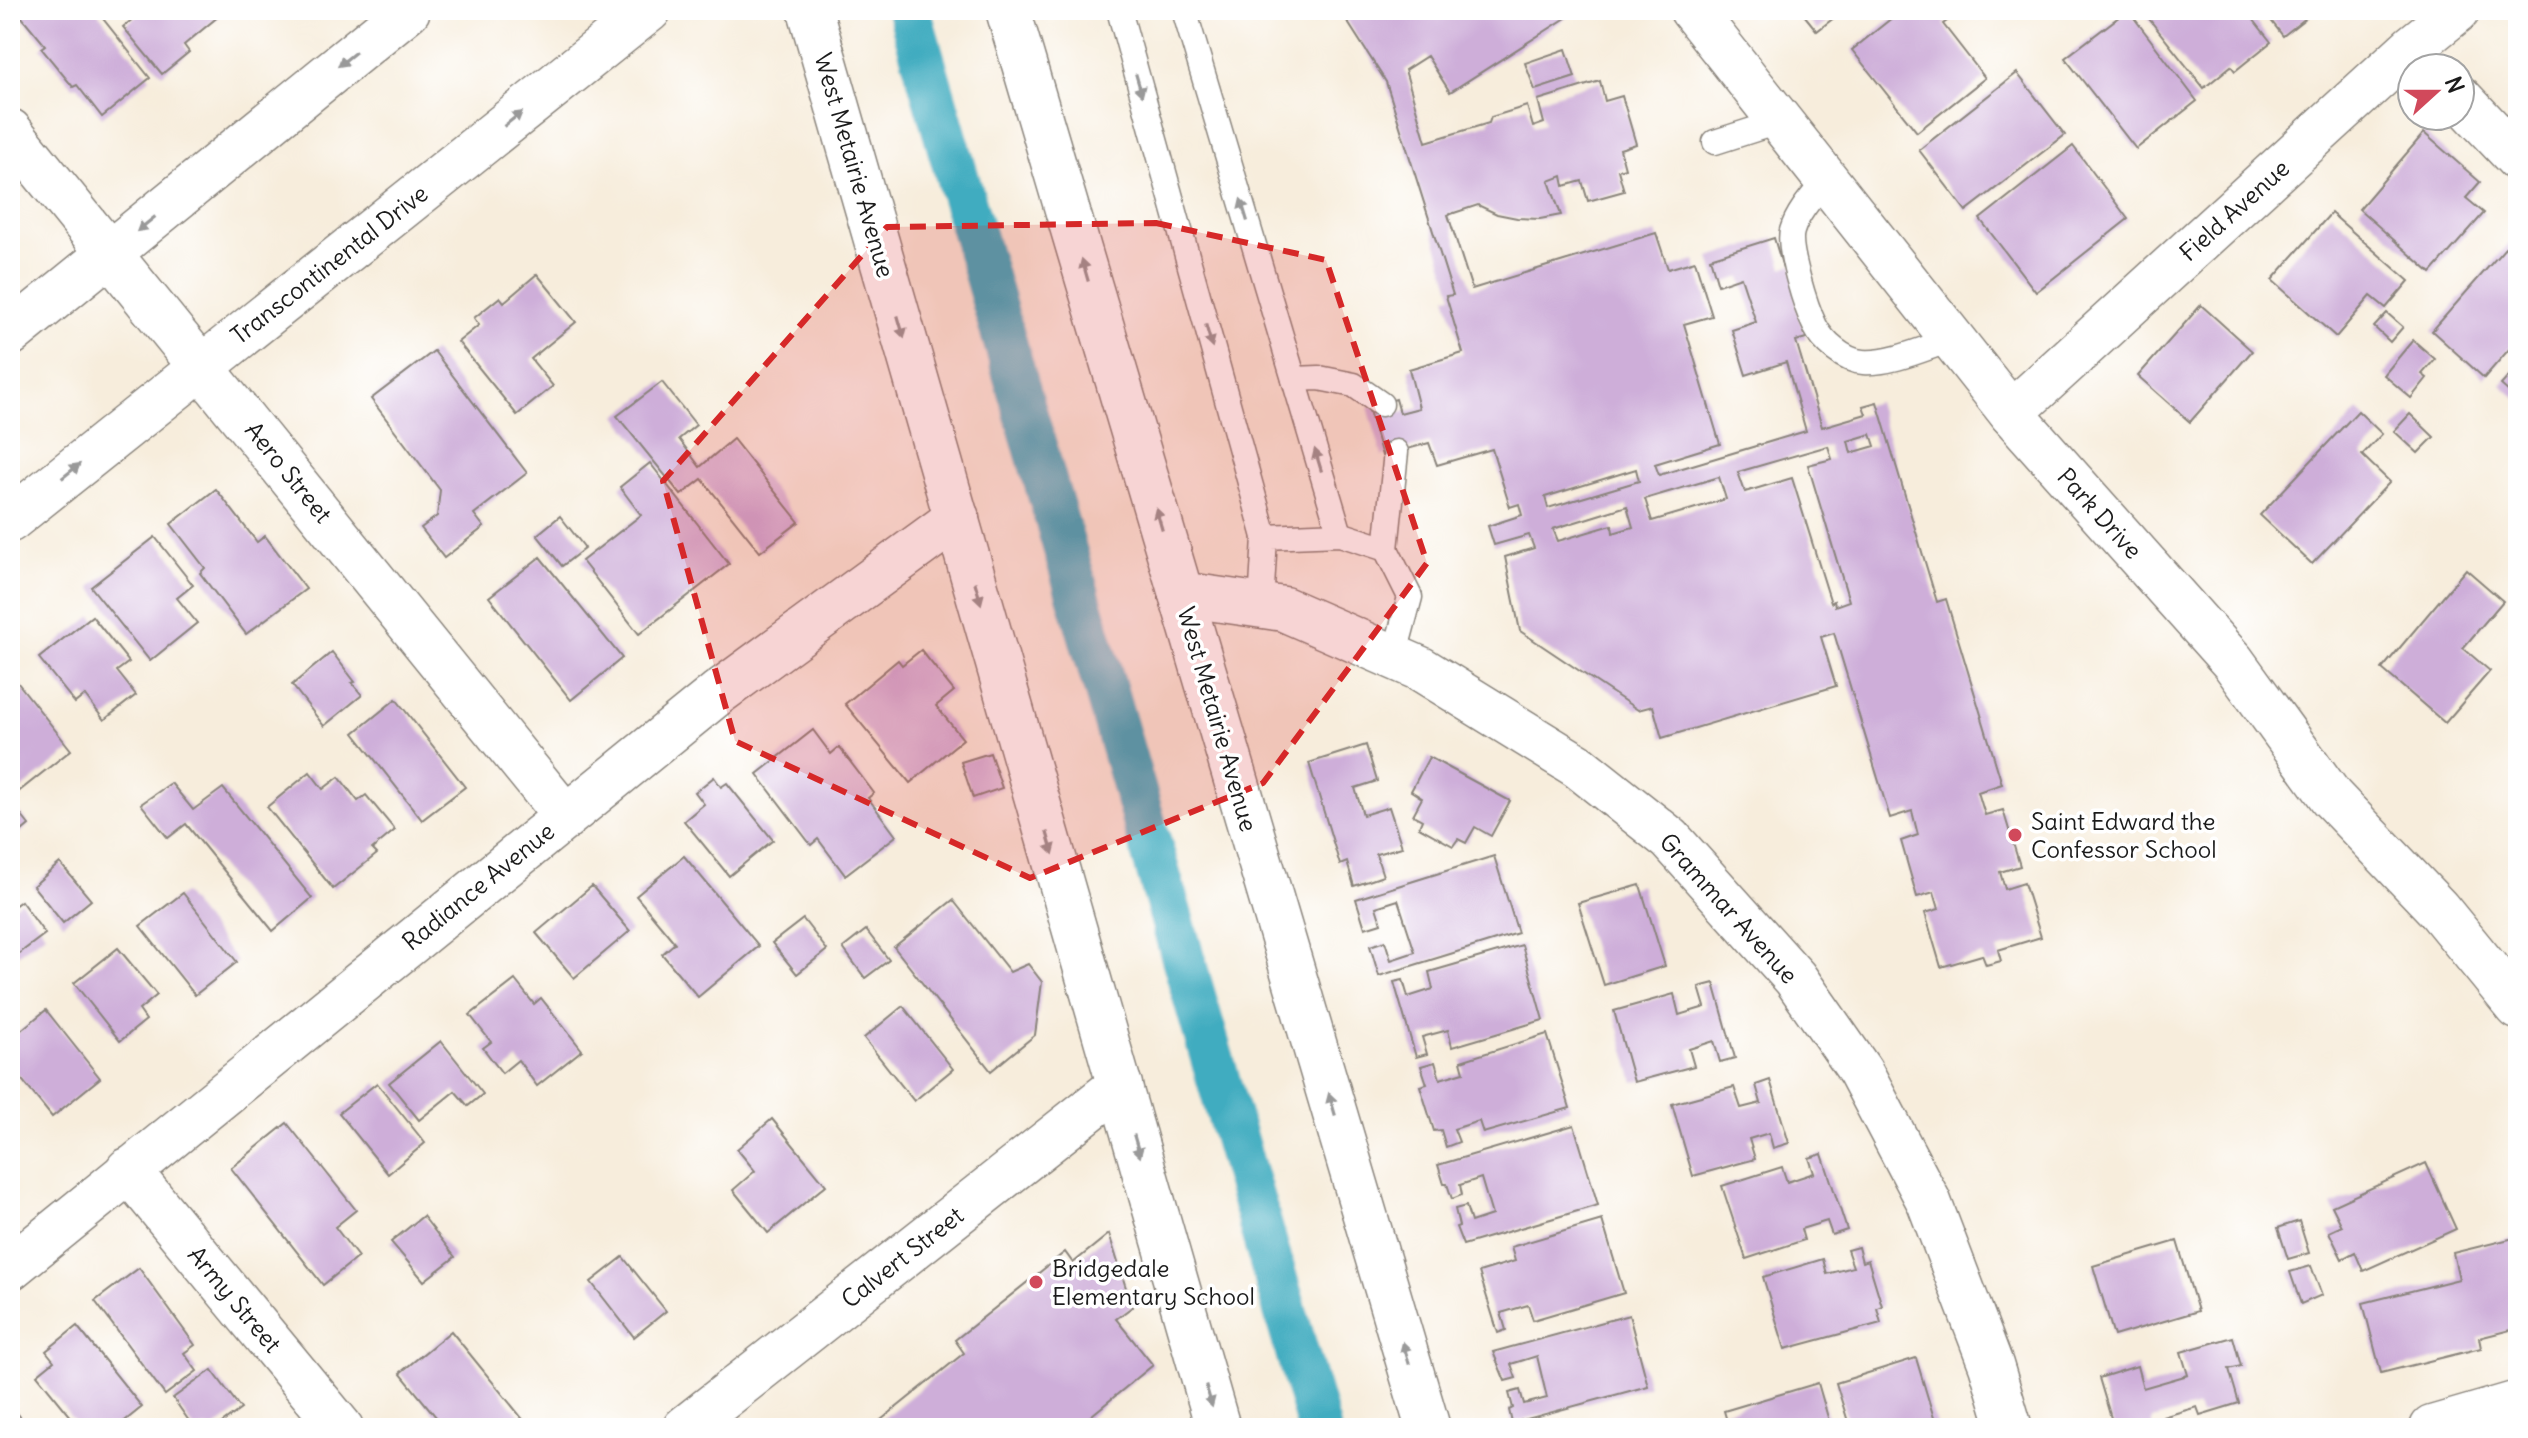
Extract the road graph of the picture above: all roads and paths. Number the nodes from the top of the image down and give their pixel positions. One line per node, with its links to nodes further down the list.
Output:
1 (408, 10): 17 (street, one-way to 17)
2 (649, 10): 20 (street, Transcontinental Drive, one-way to 2)
3 (1119, 10): 28 (lane, one-way to 28)
4 (1184, 10): 21 (lane, one-way to 4)
5 (1692, 10): 12 (street, Park Drive)
6 (2458, 10): 9 (street, Field Avenue)
7 (1008, 12): 30 (street, West Metairie Avenue, one-way to 7)
8 (812, 13): 25 (street, West Metairie Avenue, one-way to 25)
9 (2426, 52)
10 (2396, 80): 23 (street, Field Avenue)
11 (2476, 115): 15 (street)
12 (1781, 121): 14 (lane); 16 (street, Park Drive)
13 (10, 131): 17 (street, Aero Street)
14 (1715, 142)
15 (2518, 159)
16 (1827, 179): 19 (street, Park Drive); 19 (lane)
17 (110, 253): 18 (street); 20 (street, Aero Street)
18 (10, 334)
19 (1953, 339): 23 (street, Park Drive)
20 (202, 365): 26 (street, Transcontinental Drive, one-way to 20); 33 (street, Aero Street)
21 (1294, 379): 22 (lane); 27 (lane, one-way to 21)
22 (1381, 404)
23 (2011, 413): 34 (street, Park Drive)
24 (1396, 452): 29 (lane)
25 (957, 518): 33 (street, Radiance Avenue); 35 (street, West Metairie Avenue, one-way to 35)
26 (10, 520)
27 (1340, 534): 28 (lane); 29 (lane)
28 (1265, 537): 31 (lane)
29 (1386, 549): 32 (lane)
30 (1181, 594): 31 (street, Grammar Avenue); 42 (street, West Metairie Avenue, one-way to 30)
31 (1261, 605): 32 (street, Grammar Avenue)
32 (1394, 657): 43 (street, Grammar Avenue)
33 (565, 816): 36 (street, Radiance Avenue)
34 (2518, 1007)
35 (1120, 1085): 40 (street, Calvert Street); 41 (street, West Metairie Avenue, one-way to 41)
36 (128, 1170): 37 (street, Radiance Avenue); 39 (street, Army Street)
37 (10, 1268)
38 (2518, 1403): 44 (street)
39 (341, 1428)
40 (685, 1428)
41 (1218, 1428)
42 (1428, 1428)
43 (2010, 1428)
44 (2432, 1428)

